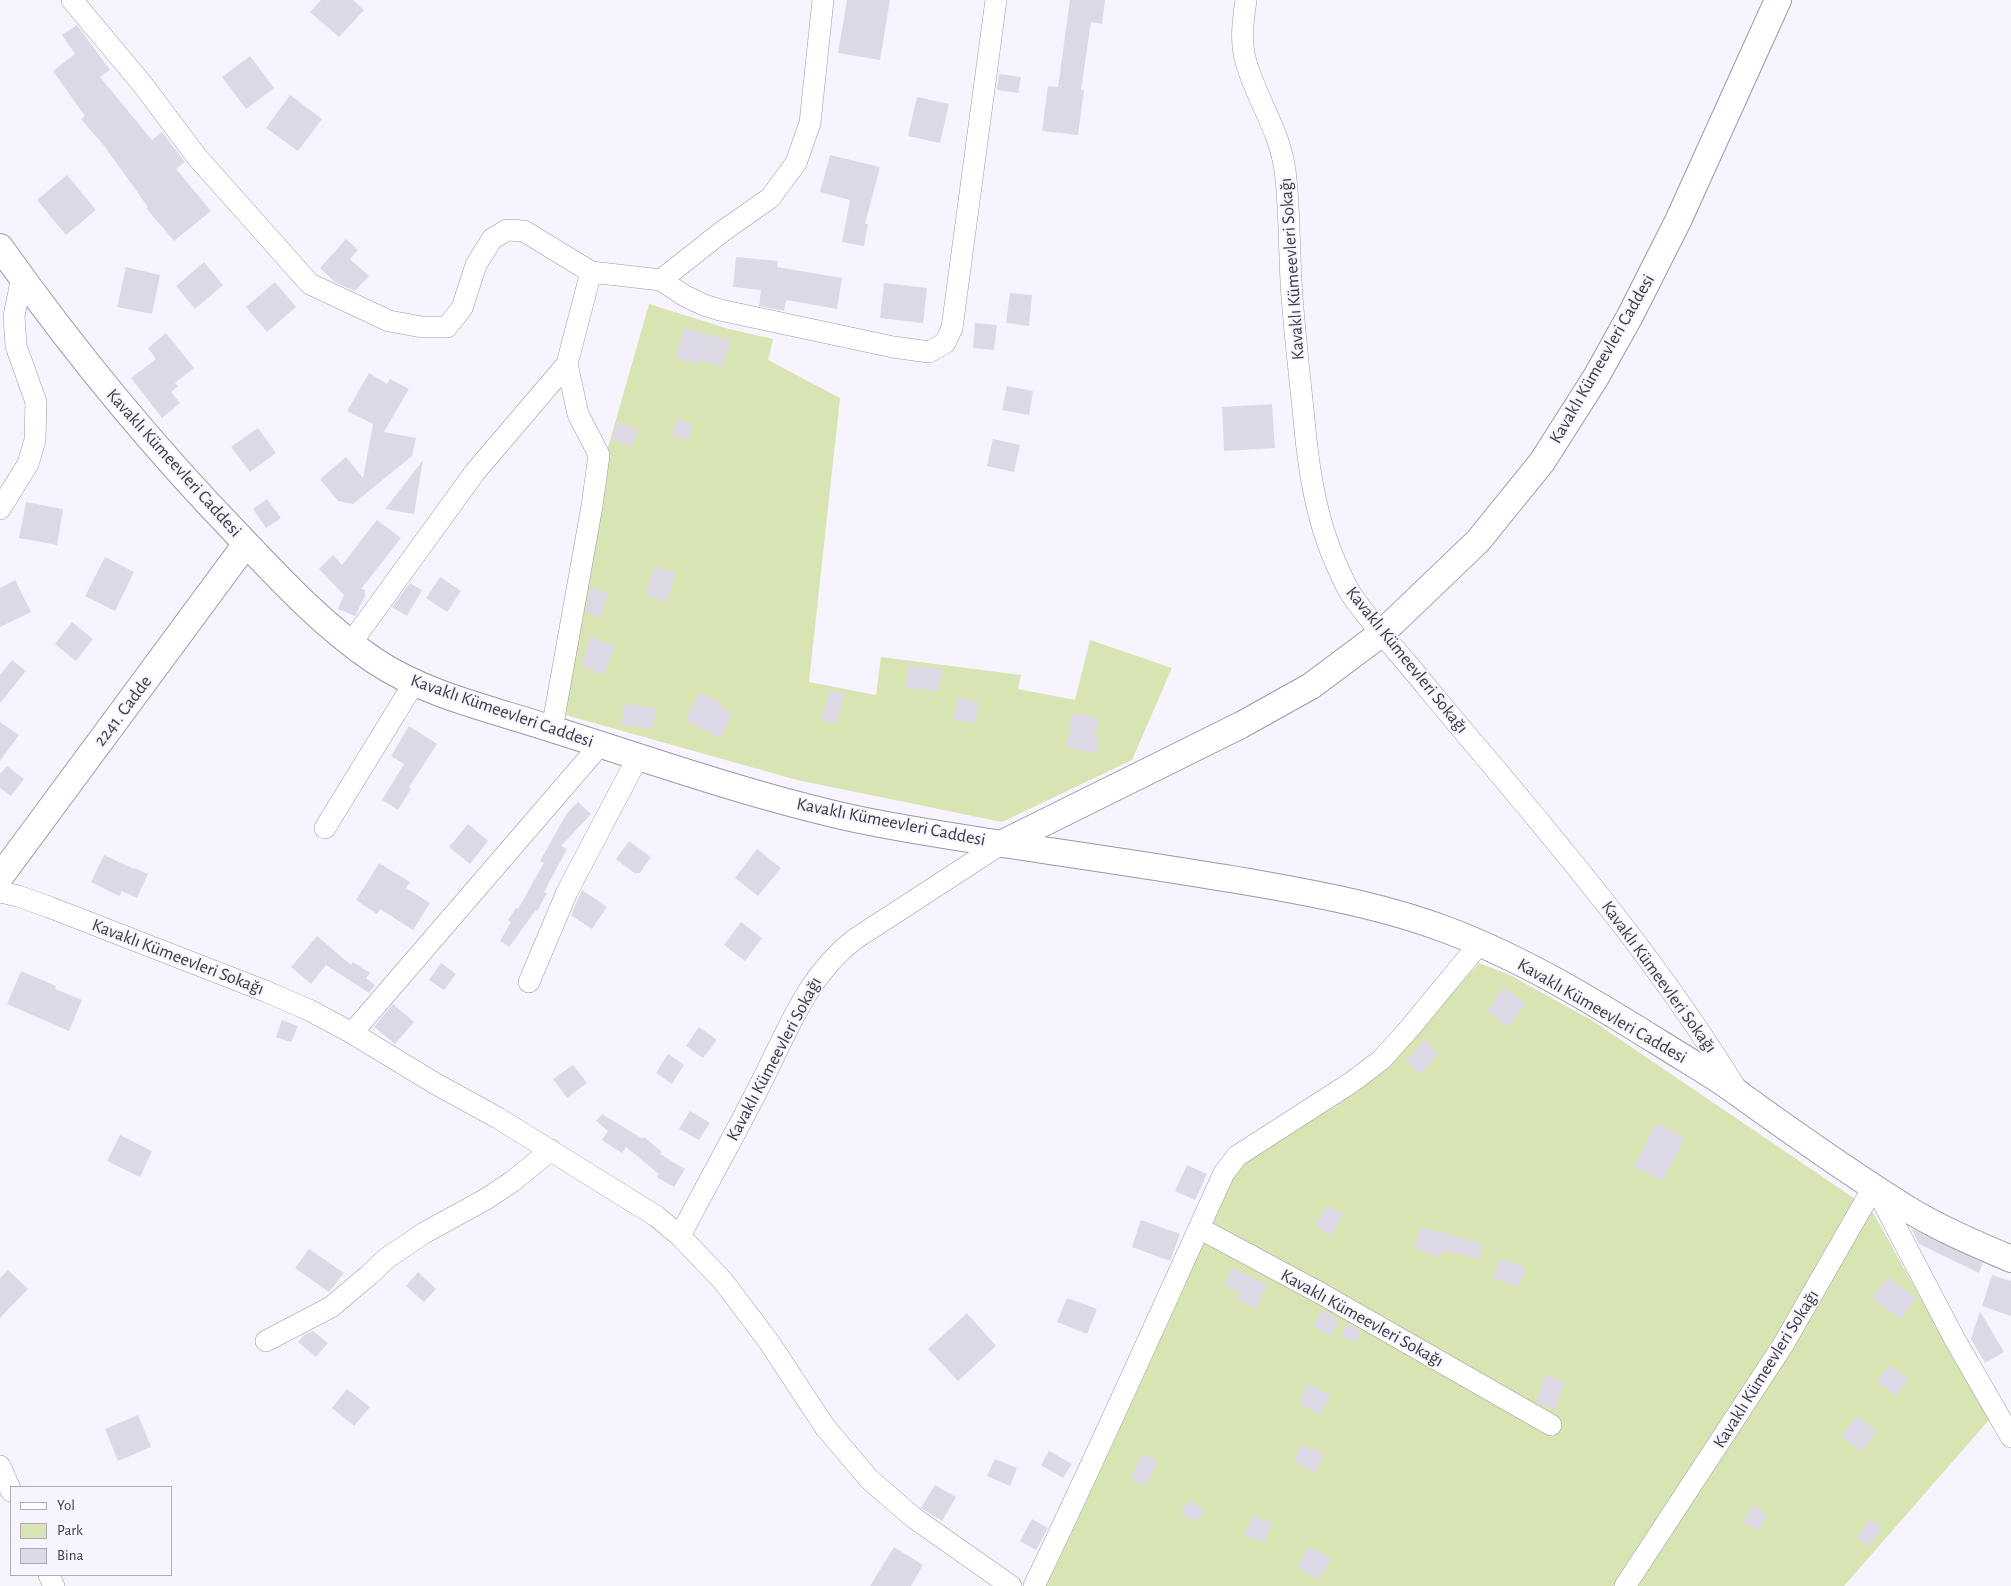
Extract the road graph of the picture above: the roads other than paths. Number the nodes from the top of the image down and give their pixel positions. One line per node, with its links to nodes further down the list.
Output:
1 (72, 0): 7 (street)
2 (823, 0): 8 (street)
3 (996, 0): 8 (street)
4 (1246, 0): 12 (street, Kavaklı Kümeevleri Sokağı)
5 (1778, 0): 12 (street, Kavaklı Kümeevleri Caddesi)
6 (7, 259): 10 (street); 11 (street, Kavaklı Kümeevleri Caddesi)
7 (591, 272): 8 (street); 9 (street)
8 (661, 280)
9 (567, 364): 13 (street); 15 (street)
10 (0, 509)
11 (246, 544): 13 (street, Kavaklı Kümeevleri Caddesi); 20 (street, 2241. Cadde)
12 (1382, 634): 19 (street, Kavaklı Kümeevleri Caddesi); 25 (street, Kavaklı Kümeevleri Sokağı)
13 (351, 643): 14 (street, Kavaklı Kümeevleri Caddesi)
14 (414, 683): 15 (street, Kavaklı Kümeevleri Caddesi); 18 (street)
15 (552, 729): 16 (street, Kavaklı Kümeevleri Caddesi)
16 (600, 744): 17 (street, Kavaklı Kümeevleri Caddesi); 24 (street)
17 (638, 757): 19 (street, Kavaklı Kümeevleri Caddesi); 23 (street)
18 (325, 828)
19 (1001, 844): 22 (street, Kavaklı Kümeevleri Caddesi); 29 (street, Kavaklı Kümeevleri Sokağı)
20 (0, 877)
21 (0, 892): 24 (street, Kavaklı Kümeevleri Sokağı)
22 (1480, 943): 25 (street, Kavaklı Kümeevleri Caddesi); 28 (street)
23 (529, 982)
24 (352, 1032): 26 (street, Kavaklı Kümeevleri Sokağı)
25 (1739, 1093): 27 (street, Kavaklı Kümeevleri Caddesi)
26 (550, 1150): 29 (street, Kavaklı Kümeevleri Sokağı); 31 (street)
27 (1874, 1186): 30 (street, Kavaklı Kümeevleri Caddesi); 33 (street); 38 (street, Kavaklı Kümeevleri Sokağı)
28 (1199, 1228): 32 (street, Kavaklı Kümeevleri Sokağı); 37 (street)
29 (680, 1236): 36 (street, Kavaklı Kümeevleri Sokağı)
30 (2011, 1259)
31 (266, 1340)
32 (1551, 1425)
33 (2011, 1437)
34 (0, 1466): 35 (street)
35 (10, 1489)
36 (1011, 1586)
37 (1034, 1586)
38 (1625, 1586)

